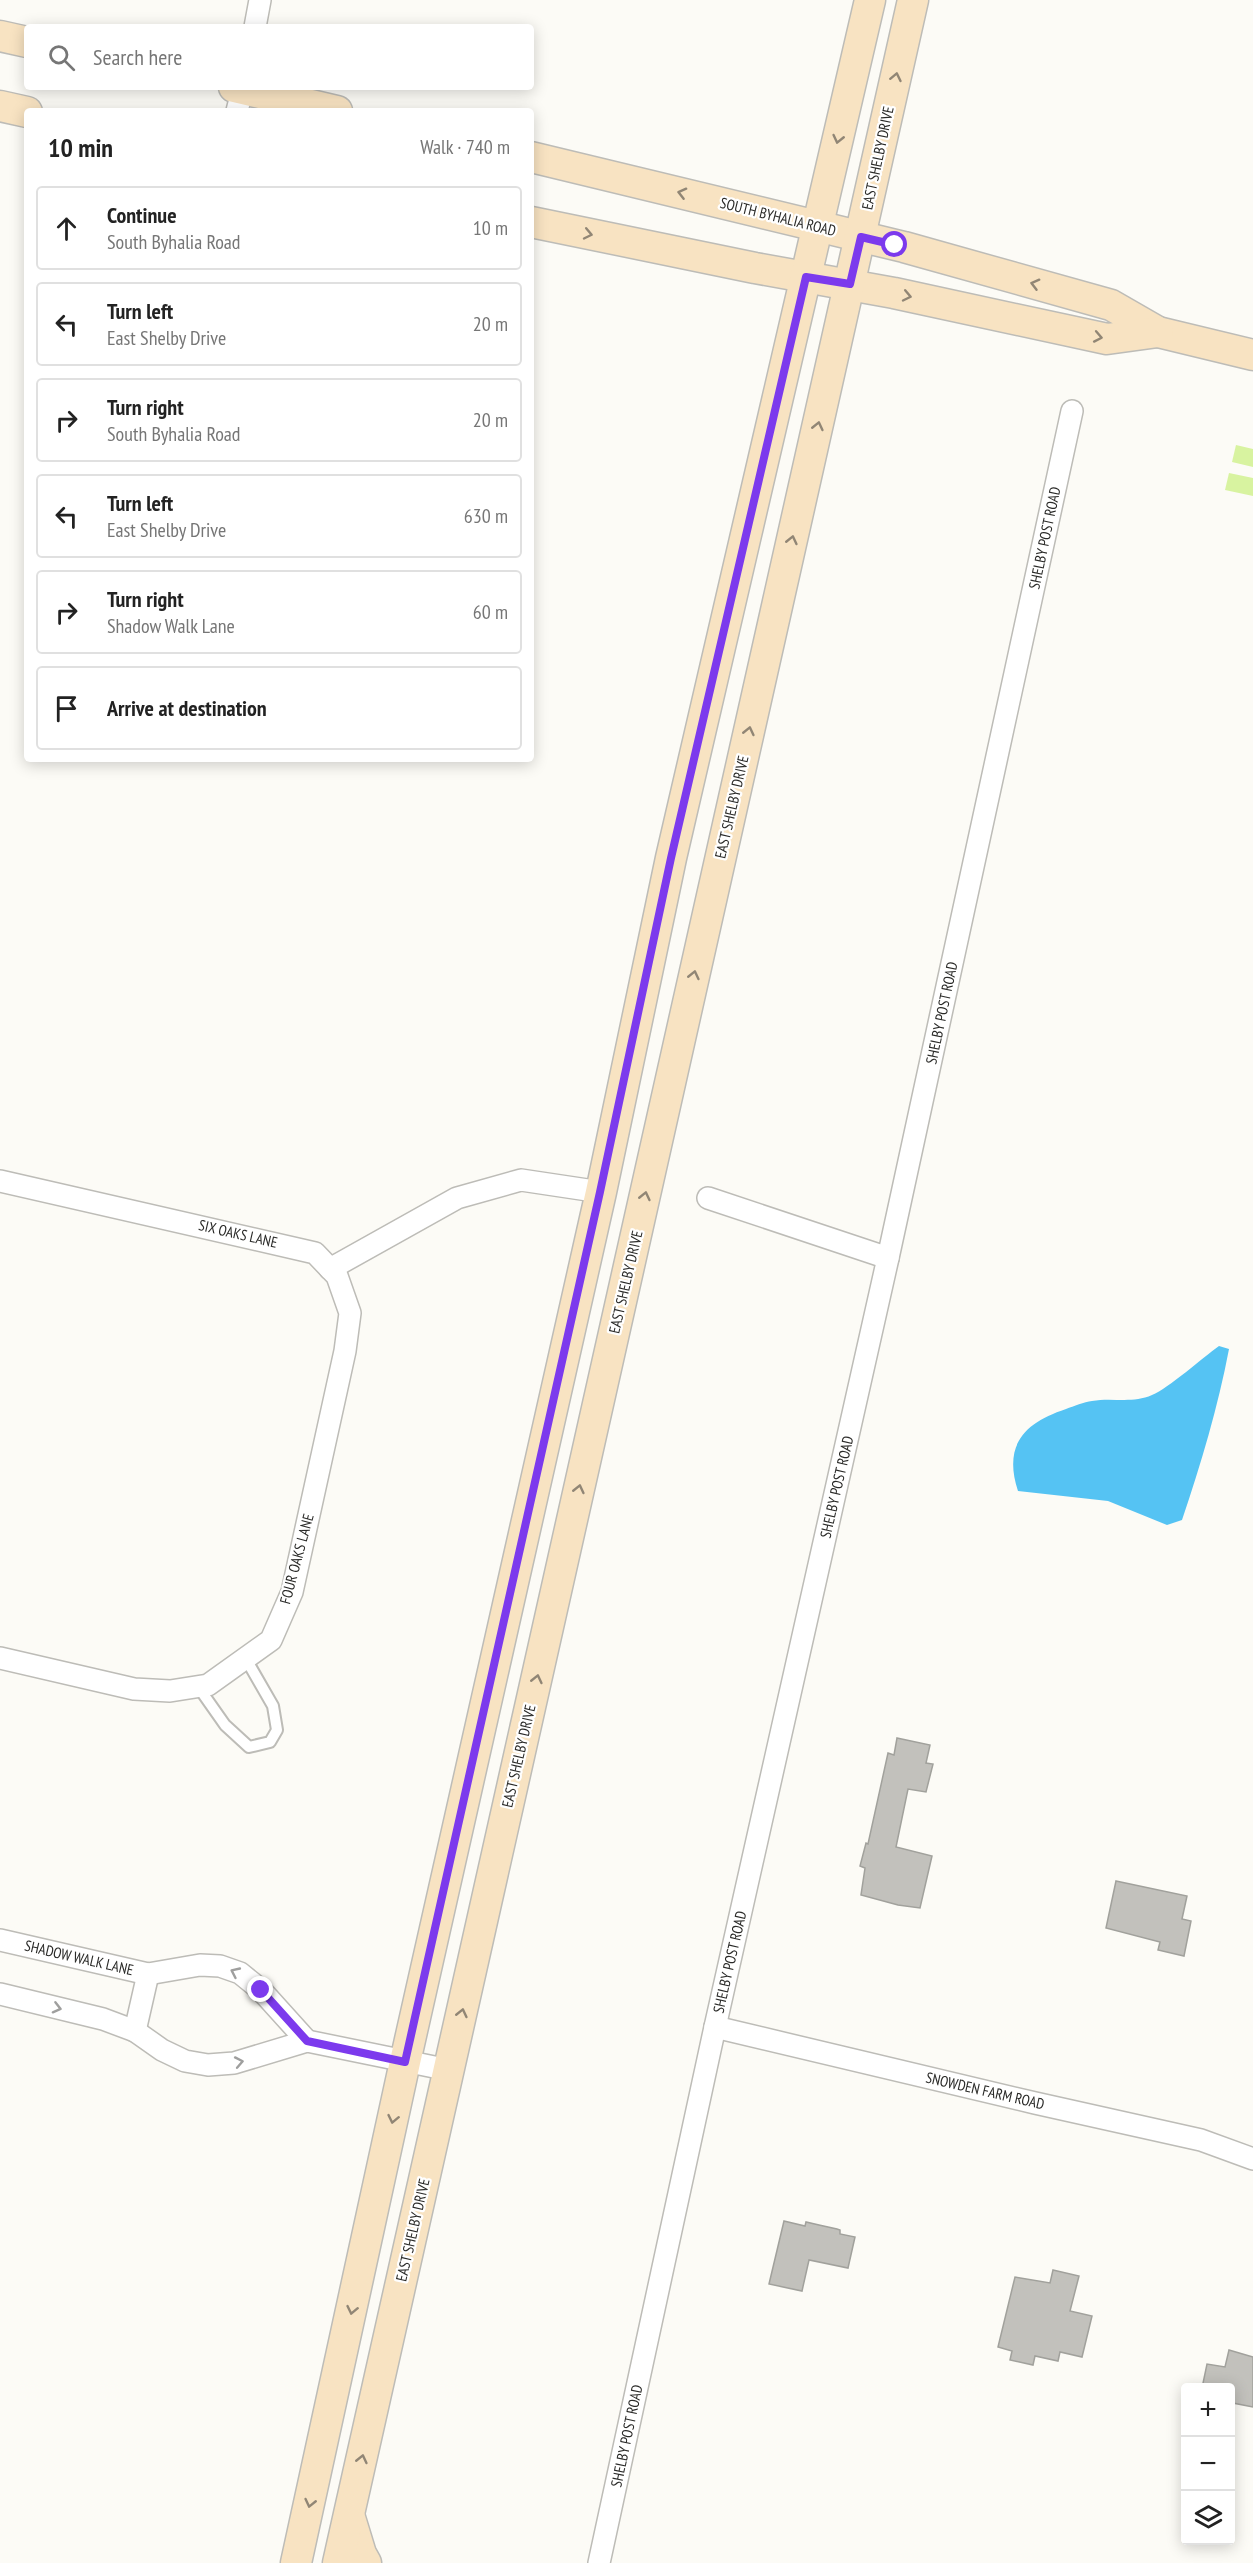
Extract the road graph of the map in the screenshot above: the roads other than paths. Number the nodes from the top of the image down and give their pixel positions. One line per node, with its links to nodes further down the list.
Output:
1 (260, 0): 4 (street)
2 (870, 0): 13 (main road, one-way to 13)
3 (913, 0): 14 (main road, EAST SHELBY DRIVE, one-way to 3)
4 (256, 24)
5 (0, 36): 6 (main road)
6 (24, 41)
7 (239, 93): 9 (main road)
8 (0, 106): 10 (main road)
9 (321, 108)
10 (24, 111)
11 (534, 158): 13 (main road, SOUTH BYHALIA ROAD, one-way to 11)
12 (534, 223): 15 (main road, SOUTH BYHALIA ROAD, one-way to 15)
13 (818, 226): 14 (main road, SOUTH BYHALIA ROAD); 15 (main road)
14 (861, 237): 16 (main road, EAST SHELBY DRIVE); 17 (main road, SOUTH BYHALIA ROAD, one-way to 14)
15 (806, 277): 16 (main road, SOUTH BYHALIA ROAD); 21 (main road)
16 (850, 284): 17 (main road, SOUTH BYHALIA ROAD, one-way to 17); 36 (main road, EAST SHELBY DRIVE, one-way to 16)
17 (1158, 332): 18 (main road, SOUTH BYHALIA ROAD)
18 (1253, 355)
19 (1072, 411): 23 (street, SHELBY POST ROAD)
20 (0, 1181): 24 (street, SIX OAKS LANE)
21 (600, 1192): 24 (street); 35 (main road)
22 (708, 1198): 23 (street)
23 (888, 1258): 32 (street, SHELBY POST ROAD)
24 (330, 1269): 25 (street, SIX OAKS LANE)
25 (333, 1404): 27 (street, FOUR OAKS LANE)
26 (0, 1658): 28 (street, FOUR OAKS LANE)
27 (246, 1659): 28 (street, FOUR OAKS LANE); 28 (lane)
28 (199, 1688)
29 (0, 1940): 30 (street, SHADOW WALK LANE)
30 (148, 1974): 33 (street); 34 (street, SHADOW WALK LANE, one-way to 30)
31 (0, 1994): 33 (street, one-way to 33)
32 (715, 2026): 37 (street, SNOWDEN FARM ROAD); 42 (street, SHELBY POST ROAD)
33 (135, 2031): 34 (street, one-way to 34)
34 (307, 2041): 35 (street)
35 (405, 2062): 36 (street); 39 (main road, one-way to 39)
36 (449, 2070): 38 (main road, EAST SHELBY DRIVE, one-way to 36)
37 (1253, 2159)
38 (350, 2516): 40 (main road, EAST SHELBY DRIVE); 41 (main road)
39 (296, 2563)
40 (338, 2563)
41 (366, 2563)
42 (599, 2563)

